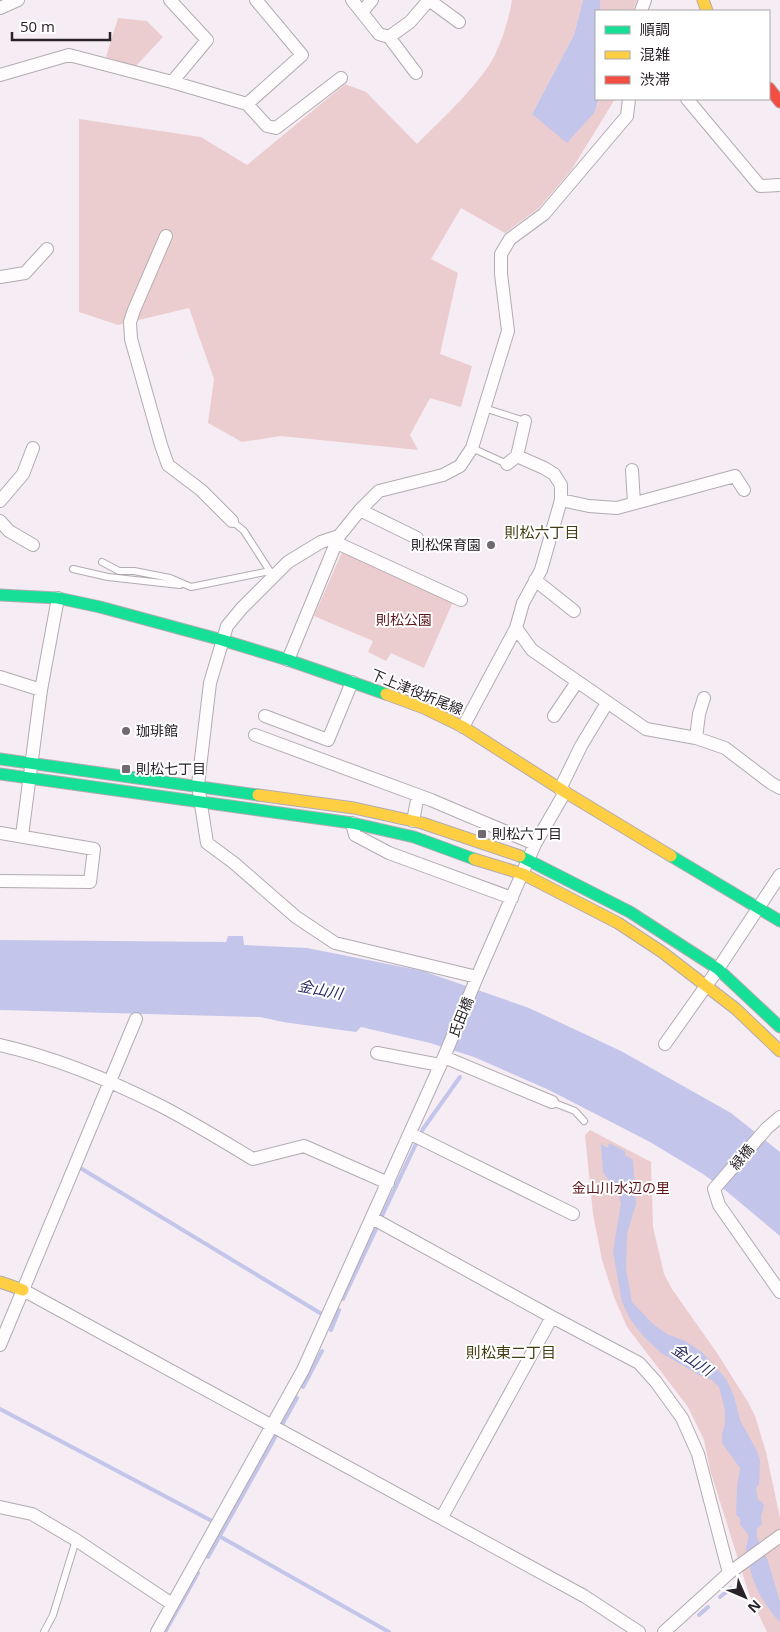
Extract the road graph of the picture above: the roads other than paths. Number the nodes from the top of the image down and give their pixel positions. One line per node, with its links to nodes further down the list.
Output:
1 (18, 0): 7 (street)
2 (170, 0): 14 (street)
3 (256, 0): 19 (street)
4 (352, 0): 8 (street)
5 (372, 0): 8 (street)
6 (429, 0): 9 (street); 10 (street)
7 (0, 8)
8 (362, 12): 10 (street)
9 (458, 22)
10 (389, 37): 11 (street)
11 (416, 73)
12 (0, 75): 14 (street)
13 (341, 78): 19 (street)
14 (172, 82): 19 (street)
15 (770, 89): 18 (street)
16 (629, 100): 24 (street)
17 (688, 100): 20 (street)
18 (780, 102)
19 (247, 104)
20 (780, 185)
21 (166, 236): 36 (street)
22 (47, 249): 23 (street)
23 (0, 277)
24 (484, 408): 25 (lane); 27 (street)
25 (524, 421): 28 (street)
26 (33, 448): 32 (street)
27 (472, 448): 28 (lane); 34 (street)
28 (512, 460): 31 (street)
29 (632, 470): 33 (street)
30 (744, 490): 33 (street)
31 (561, 500): 33 (street); 43 (street)
32 (0, 501)
33 (634, 503)
34 (360, 510): 37 (street); 38 (street)
35 (0, 521): 39 (street)
36 (232, 521): 42 (lane)
37 (417, 538)
38 (338, 540): 42 (street); 47 (street); 51 (street)
39 (33, 545)
40 (102, 562): 44 (lane)
41 (73, 569): 44 (lane)
42 (272, 574): 44 (lane); 50 (street)
43 (535, 580): 48 (street); 49 (street)
44 (191, 587)
45 (0, 595): 46 (street, 下上津役折尾線)
46 (58, 598): 50 (street, 下上津役折尾線); 55 (street)
47 (462, 600)
48 (574, 611)
49 (516, 628): 54 (street); 60 (street)
50 (222, 640): 51 (street, 下上津役折尾線); 67 (street)
51 (288, 660): 53 (street, 下上津役折尾線)
52 (0, 677): 55 (street)
53 (352, 682): 58 (street); 60 (street, 下上津役折尾線)
54 (577, 682): 57 (street); 59 (street)
55 (41, 690): 64 (street)
56 (704, 698): 62 (street)
57 (607, 702): 62 (street); 69 (street, 氏田橋)
58 (265, 716)
59 (554, 716)
60 (463, 727): 69 (street, 下上津役折尾線)
61 (255, 735): 70 (street)
62 (696, 738): 68 (street)
63 (0, 758): 64 (street)
64 (31, 763): 66 (street); 67 (street)
65 (0, 774): 66 (street)
66 (30, 779): 71 (street); 75 (street)
67 (198, 786): 71 (street); 72 (street)
68 (780, 788)
69 (562, 790): 76 (street, 氏田橋); 82 (street, 下上津役折尾線)
70 (418, 796): 72 (street); 76 (street)
71 (201, 802): 73 (street); 85 (street)
72 (413, 821): 77 (street)
73 (352, 823): 78 (street); 81 (street)
74 (0, 833): 75 (street)
75 (22, 836): 80 (street)
76 (535, 844): 77 (street, 氏田橋)
77 (528, 860): 78 (street, 氏田橋); 84 (street)
78 (523, 874): 81 (street, 氏田橋); 86 (street)
79 (780, 875): 82 (street)
80 (0, 881)
81 (512, 898): 85 (street, 氏田橋)
82 (757, 908): 83 (street, 下上津役折尾線); 84 (street)
83 (780, 921)
84 (718, 969): 86 (street); 88 (street)
85 (476, 979): 93 (street, 氏田橋)
86 (706, 985): 89 (street); 91 (street)
87 (136, 1019): 94 (street)
88 (780, 1027)
89 (665, 1044)
90 (0, 1045): 94 (street)
91 (780, 1051)
92 (378, 1053): 93 (street)
93 (444, 1059): 95 (street); 98 (street, 氏田橋)
94 (110, 1083): 99 (street); 103 (street)
95 (552, 1102): 97 (lane)
96 (780, 1118): 104 (street, 緑橋)
97 (584, 1121)
98 (411, 1134): 99 (street, 氏田橋); 100 (street)
99 (388, 1183): 101 (street, 氏田橋)
100 (573, 1214)
101 (372, 1218): 105 (street); 107 (street, 氏田橋)
102 (0, 1282): 103 (street)
103 (24, 1290): 106 (street); 107 (street)
104 (780, 1292)
105 (552, 1317): 109 (street); 112 (street)
106 (0, 1345)
107 (273, 1425): 109 (street); 113 (street, 氏田橋)
108 (0, 1507): 111 (street)
109 (442, 1517): 116 (street)
110 (780, 1536): 112 (street)
111 (76, 1540): 113 (street); 114 (lane)
112 (729, 1573): 117 (street)
113 (172, 1604): 115 (street, 氏田橋)
114 (44, 1632)
115 (157, 1632)
116 (639, 1632)
117 (664, 1632)

